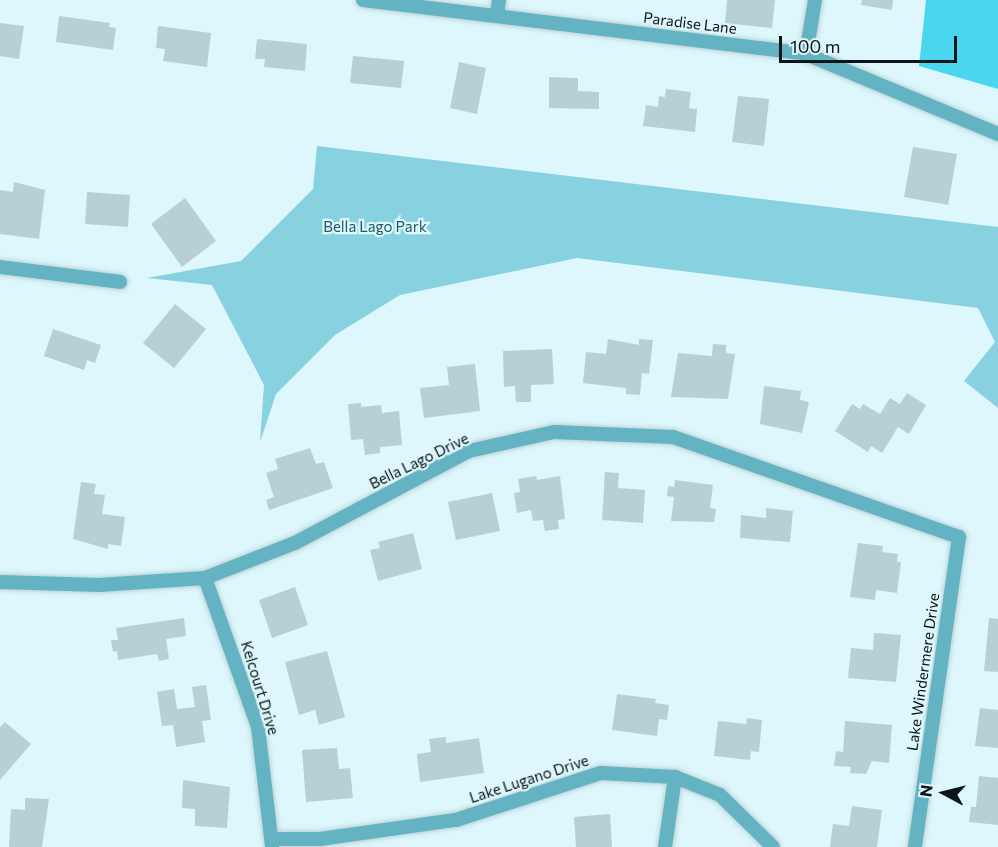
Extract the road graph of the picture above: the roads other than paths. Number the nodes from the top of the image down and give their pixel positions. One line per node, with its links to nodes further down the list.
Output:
1 (363, 0): 4 (street, Paradise Lane)
2 (499, 0): 4 (street)
3 (815, 0): 5 (street)
4 (497, 16): 5 (street, Paradise Lane)
5 (806, 54): 6 (street, Paradise Lane)
6 (998, 135)
7 (0, 267): 8 (street)
8 (120, 282)
9 (959, 537): 10 (street, Bella Lago Drive); 16 (street, Lake Windermere Drive)
10 (205, 578): 11 (street, Bella Lago Drive); 13 (street, Kelcourt Drive)
11 (0, 582)
12 (675, 777): 13 (street, Lake Lugano Drive); 14 (street); 15 (street, Lake Lugano Drive)
13 (272, 843)
14 (664, 847)
15 (773, 847)
16 (915, 847)

